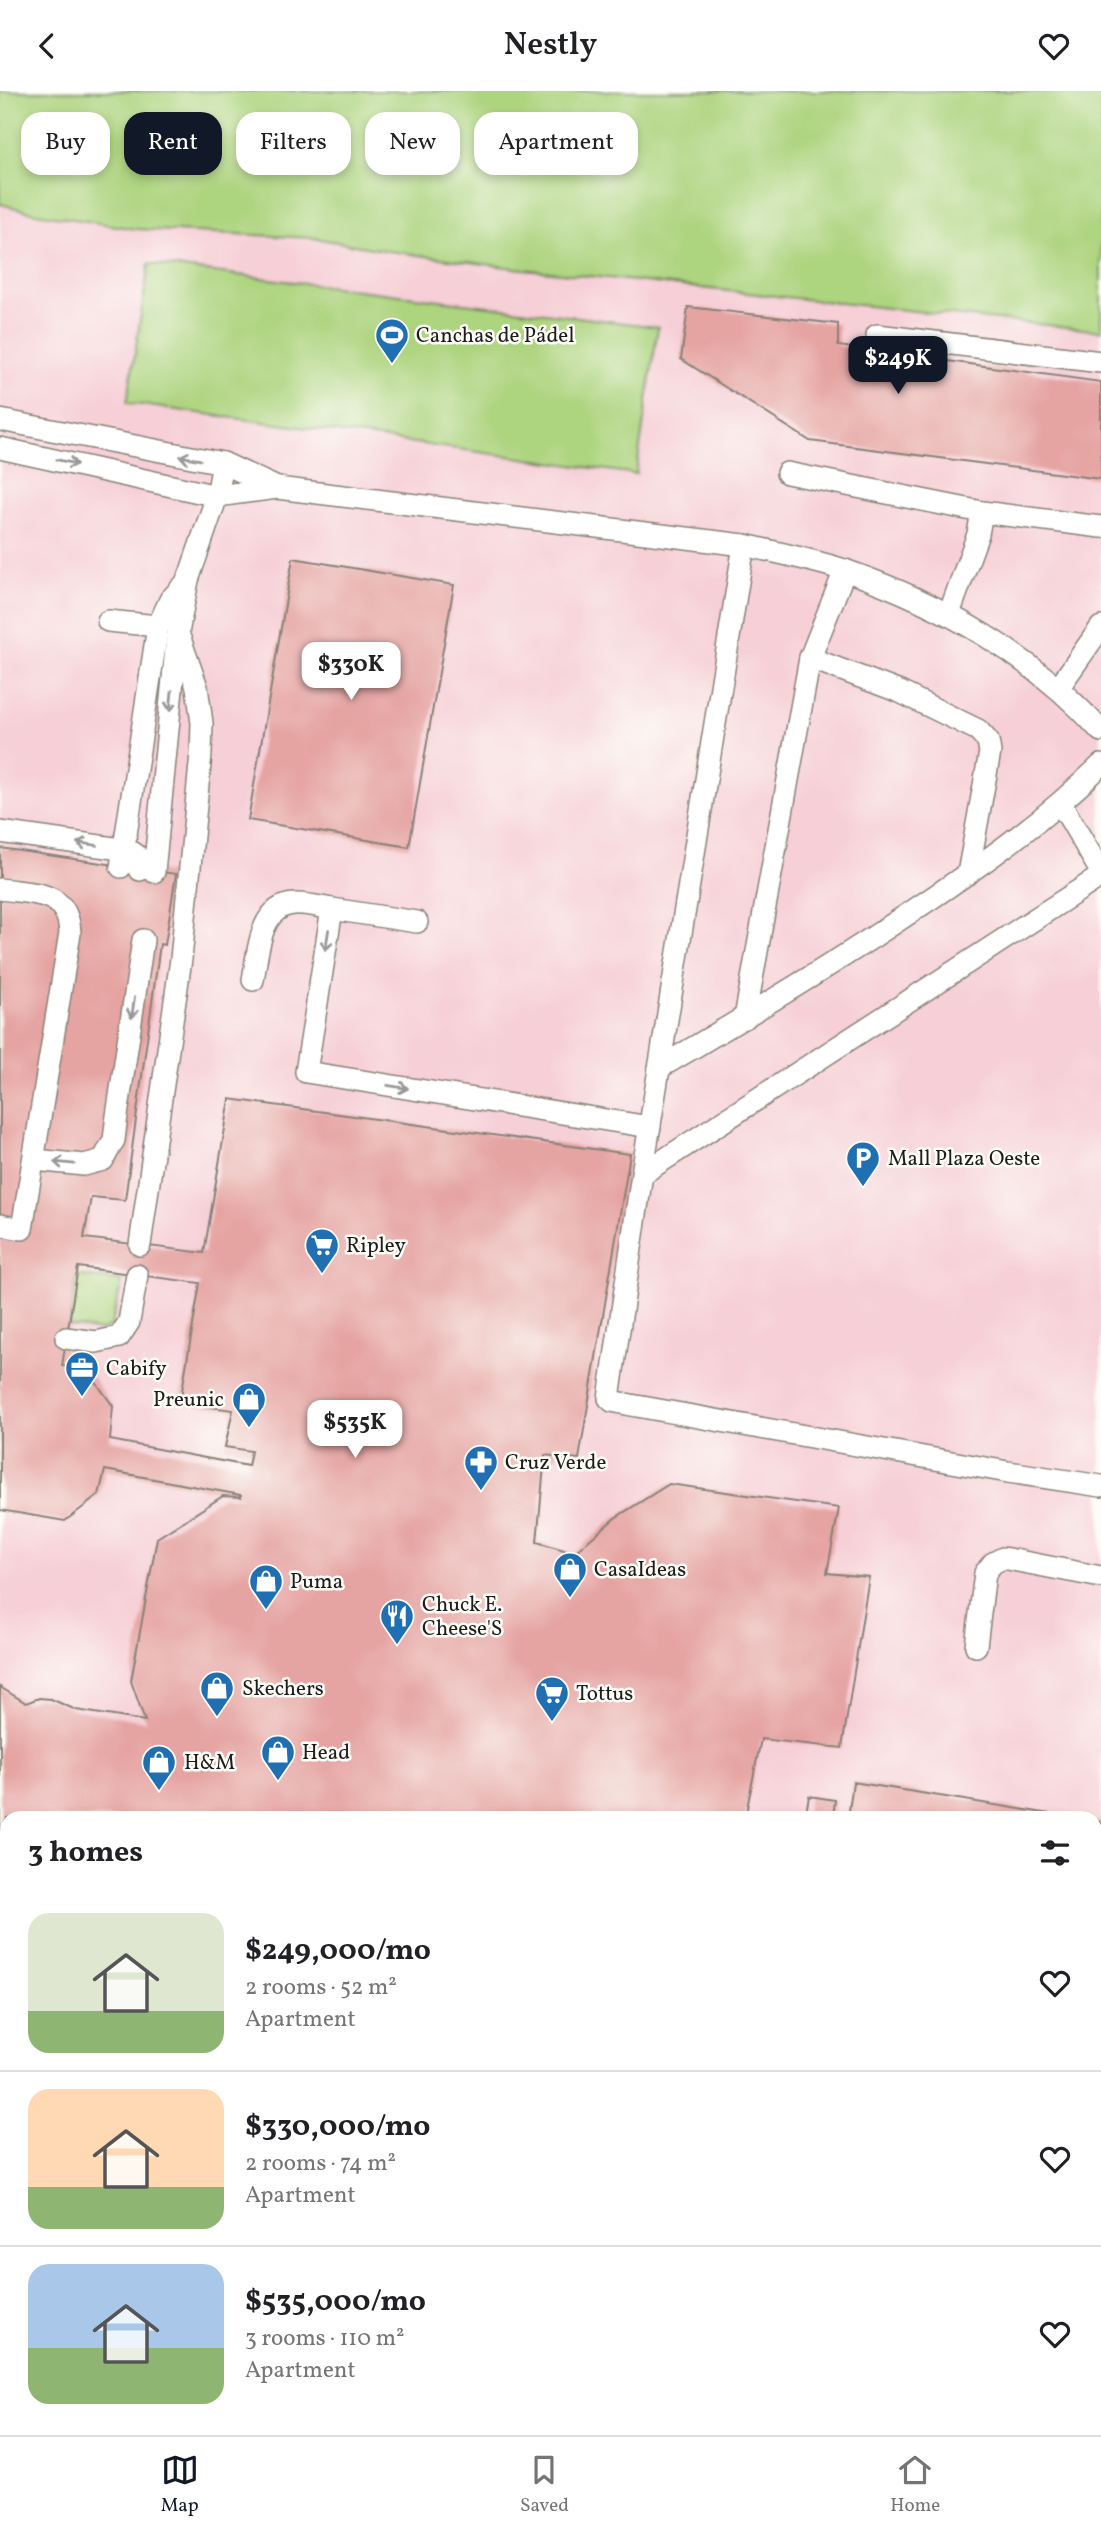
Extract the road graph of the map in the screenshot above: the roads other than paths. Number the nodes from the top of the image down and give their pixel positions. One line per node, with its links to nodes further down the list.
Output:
1 (877, 335): 2 (lane)
2 (1101, 362)
3 (0, 421): 5 (lane, one-way to 3)
4 (0, 447): 8 (lane, one-way to 8)
5 (223, 463): 7 (lane); 8 (lane)
6 (787, 473): 9 (lane)
7 (277, 488): 8 (lane); 11 (lane)
8 (217, 496): 16 (lane)
9 (982, 512): 10 (lane); 13 (lane)
10 (1101, 527)
11 (744, 545): 12 (lane); 32 (lane)
12 (845, 570): 13 (lane); 17 (lane)
13 (949, 614): 18 (lane)
14 (108, 621): 16 (lane)
15 (1101, 627): 18 (lane)
16 (168, 629): 23 (lane, one-way to 23); 23 (lane); 37 (lane)
17 (810, 658): 24 (lane); 31 (lane)
18 (1059, 687): 19 (lane)
19 (1101, 731)
20 (1101, 765): 21 (lane)
21 (1061, 804): 24 (lane); 25 (lane)
22 (0, 832): 23 (lane, one-way to 22)
23 (138, 870)
24 (968, 874): 31 (lane)
25 (1101, 874): 35 (lane)
26 (0, 889): 34 (lane)
27 (332, 909): 28 (lane); 30 (lane); 33 (lane, one-way to 33)
28 (417, 922)
29 (143, 940): 34 (lane, one-way to 34)
30 (253, 980)
31 (745, 1018): 32 (lane)
32 (659, 1068): 33 (lane)
33 (650, 1127): 35 (lane)
34 (35, 1160): 36 (lane)
35 (642, 1174): 40 (lane)
36 (0, 1225)
37 (140, 1245)
38 (136, 1275): 39 (lane)
39 (66, 1338)
40 (1101, 1486)
41 (1101, 1577): 42 (lane)
42 (976, 1646)

